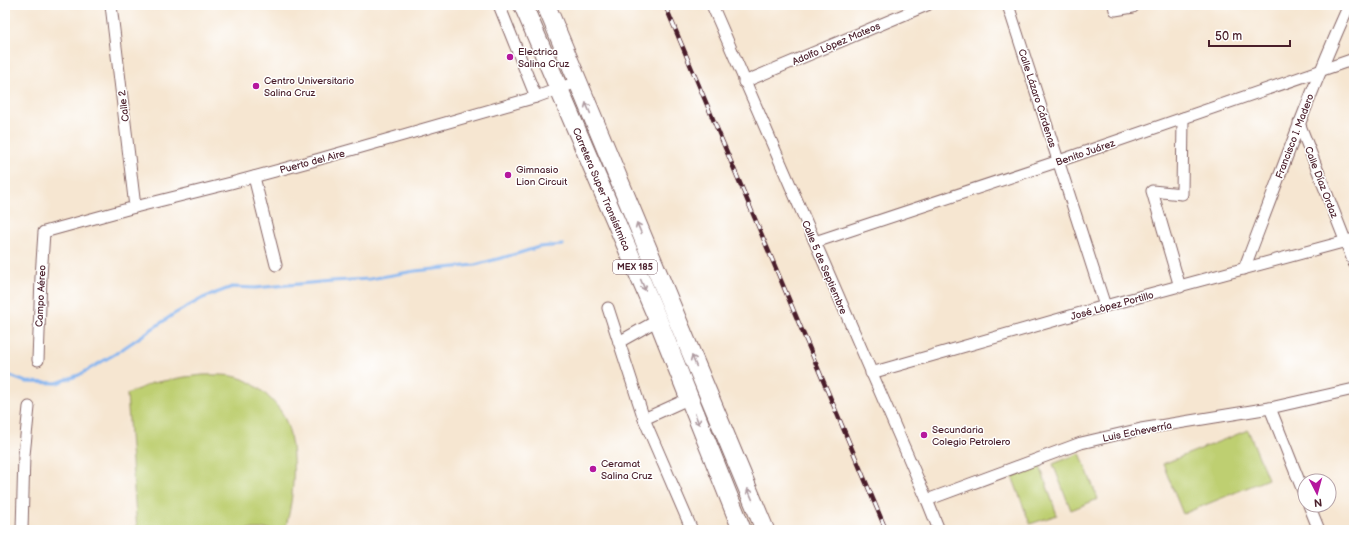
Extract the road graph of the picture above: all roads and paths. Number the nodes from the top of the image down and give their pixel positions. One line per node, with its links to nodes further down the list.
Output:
1 (111, 5): 21 (street, Calle 2)
2 (499, 5): 16 (street)
3 (523, 5): 15 (main road, Carretera Super Transístmica / MEX 185)
4 (546, 5): 13 (main road, Carretera Super Transístmica / MEX 185)
5 (712, 5): 14 (street, Calle 5 de Septiembre)
6 (1008, 5): 19 (street, Calle Lázaro Cárdenas)
7 (1114, 5): 10 (street)
8 (1349, 5): 12 (street, Francisco I. Madero)
9 (922, 6): 14 (street, Adolfo López Mateos)
10 (1133, 7)
11 (1354, 59): 12 (street, Benito Juárez)
12 (1320, 70): 17 (street, Benito Juárez); 18 (street, Francisco I. Madero)
13 (577, 82): 15 (street, Puerto del Aire); 46 (main road, Carretera Super Transístmica / MEX 185, one-way to 13)
14 (744, 82): 24 (street, Calle 5 de Septiembre)
15 (559, 89): 16 (street, Puerto del Aire); 31 (main road, Carretera Super Transístmica / MEX 185, one-way to 31)
16 (536, 97): 20 (street, Puerto del Aire)
17 (1183, 118): 19 (street, Benito Juárez); 28 (street)
18 (1299, 122): 23 (street, Calle Díaz Ordaz); 27 (street, Francisco I. Madero)
19 (1059, 161): 24 (street, Benito Juárez); 29 (street, Calle Lázaro Cárdenas)
20 (254, 177): 21 (street, Puerto del Aire); 26 (street)
21 (135, 207): 22 (street, Puerto del Aire)
22 (44, 232): 33 (street, Campo Aéreo)
23 (1350, 240): 25 (street, Calle Díaz Ordaz); 27 (street, José López Portillo)
24 (815, 242): 34 (street, Calle 5 de Septiembre)
25 (1354, 263)
26 (276, 265)
27 (1244, 269): 28 (street, José López Portillo)
28 (1180, 286): 29 (street, José López Portillo)
29 (1105, 306): 34 (street, José López Portillo)
30 (608, 308): 32 (street)
31 (658, 320): 32 (street); 36 (main road, Carretera Super Transístmica / MEX 185)
32 (619, 342): 39 (street)
33 (38, 360)
34 (871, 373): 41 (street, Calle 5 de Septiembre)
35 (1354, 389): 38 (street, Luis Echeverría)
36 (688, 399): 39 (street); 45 (main road, Carretera Super Transístmica / MEX 185, one-way to 45)
37 (29, 407): 43 (street)
38 (1270, 408): 40 (street); 41 (street, Luis Echeverría)
39 (644, 419): 44 (street)
40 (1297, 476)
41 (927, 500): 47 (street, Calle 5 de Septiembre)
42 (1312, 513): 48 (street)
43 (22, 530)
44 (692, 530)
45 (742, 530)
46 (765, 530)
47 (939, 530)
48 (1319, 530)

